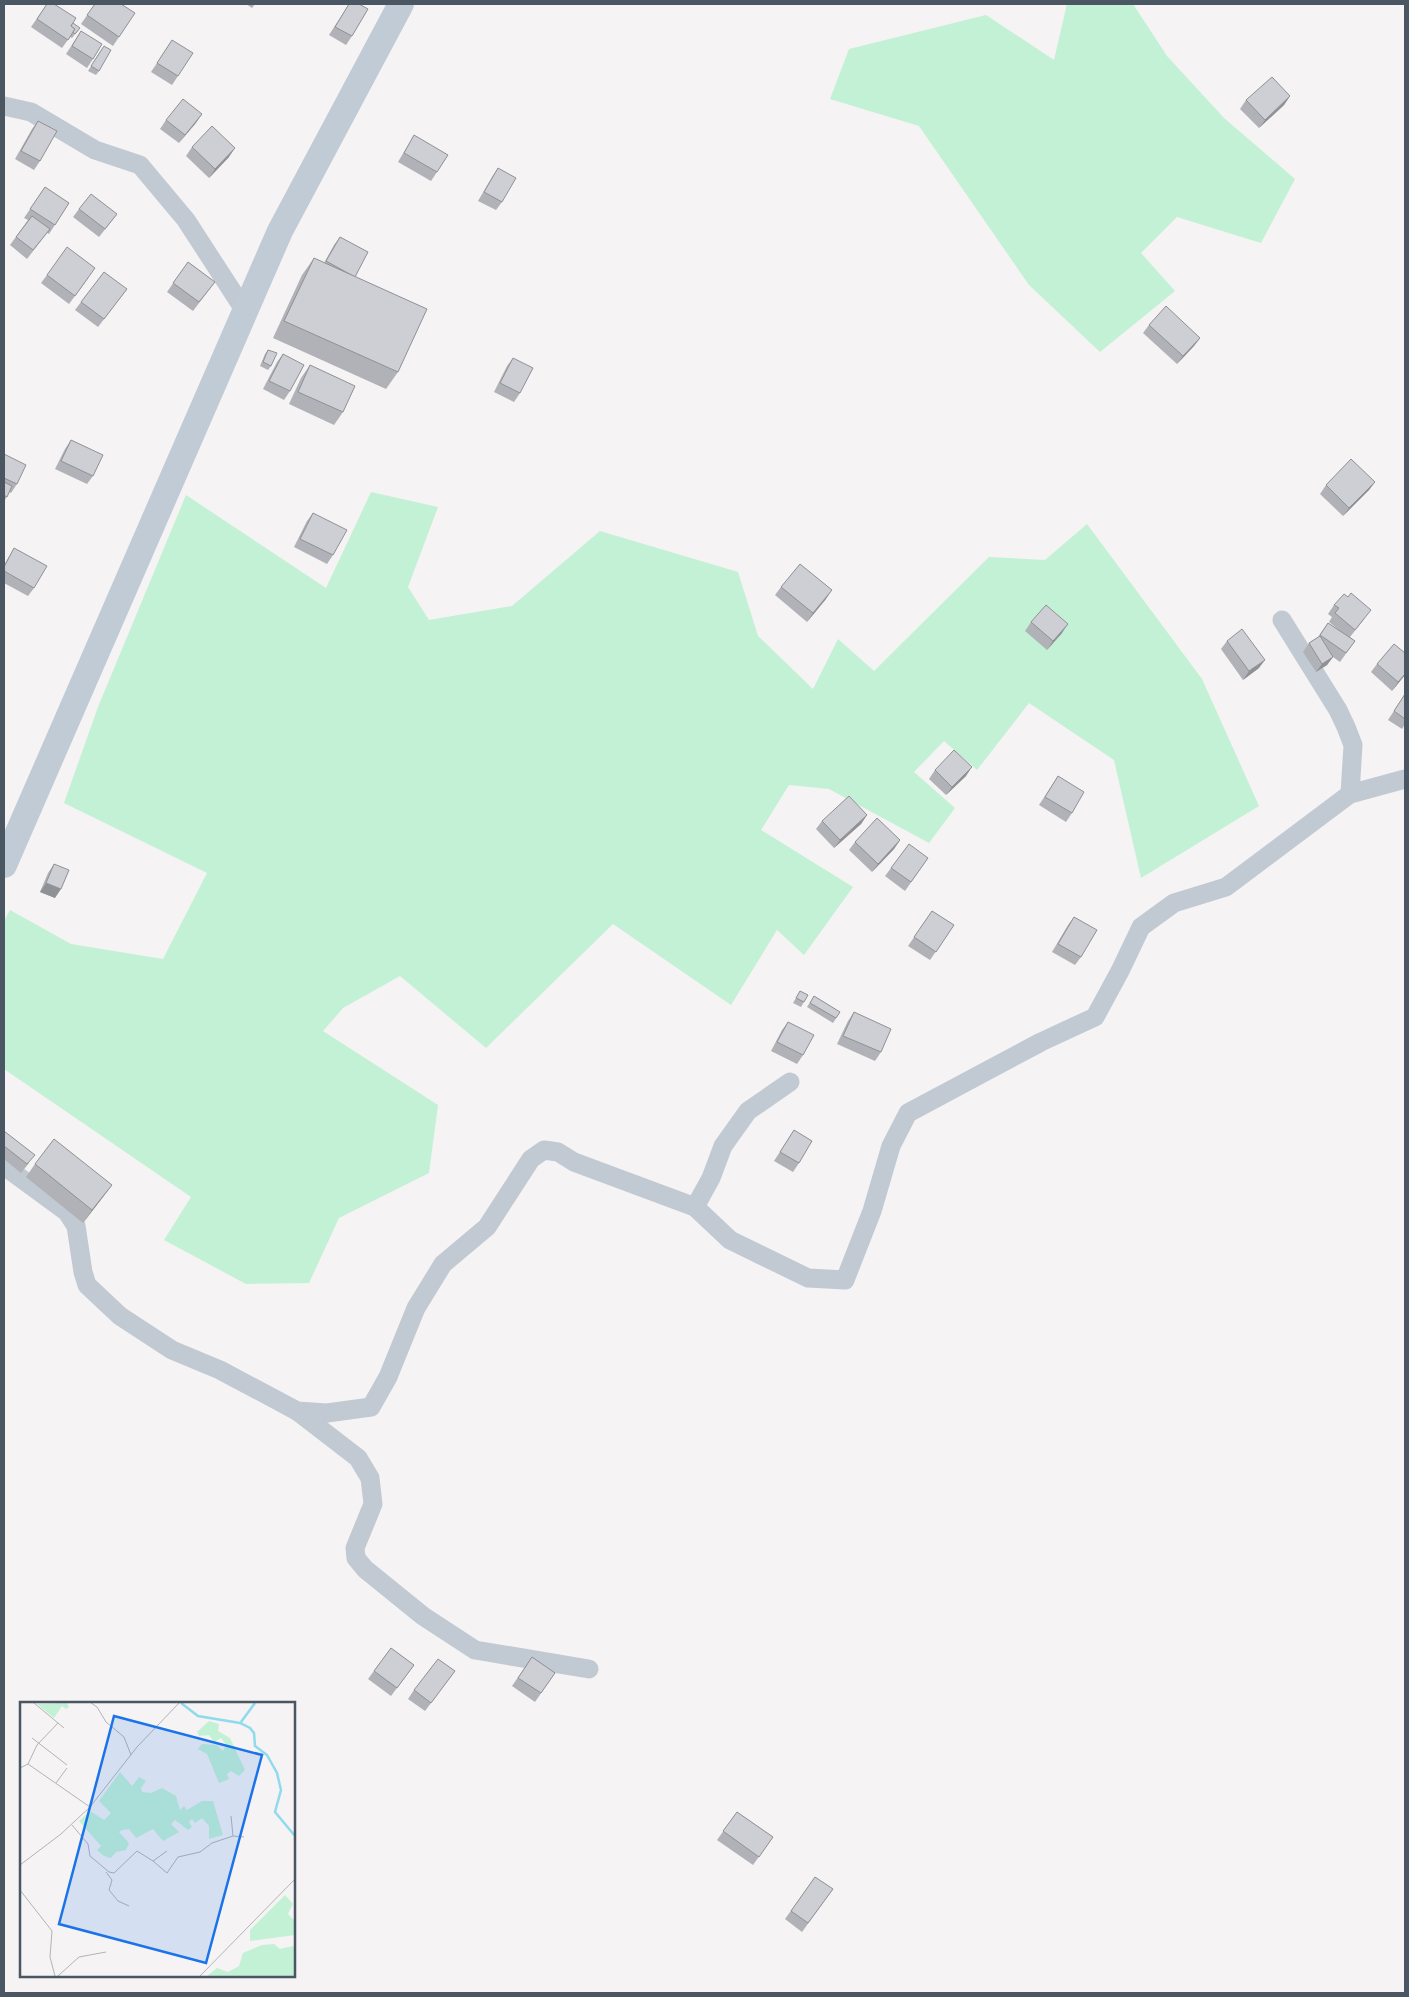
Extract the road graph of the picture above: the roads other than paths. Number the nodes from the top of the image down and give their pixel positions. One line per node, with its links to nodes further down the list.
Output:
1 (401, 4): 3 (main road)
2 (4, 106): 3 (street)
3 (245, 311): 7 (main road)
4 (1282, 620): 6 (street)
5 (1405, 779): 6 (street)
6 (1350, 794): 10 (street)
7 (4, 865)
8 (790, 1082): 10 (street)
9 (4, 1166): 11 (street)
10 (695, 1207): 11 (street)
11 (297, 1411): 12 (street)
12 (589, 1669)

